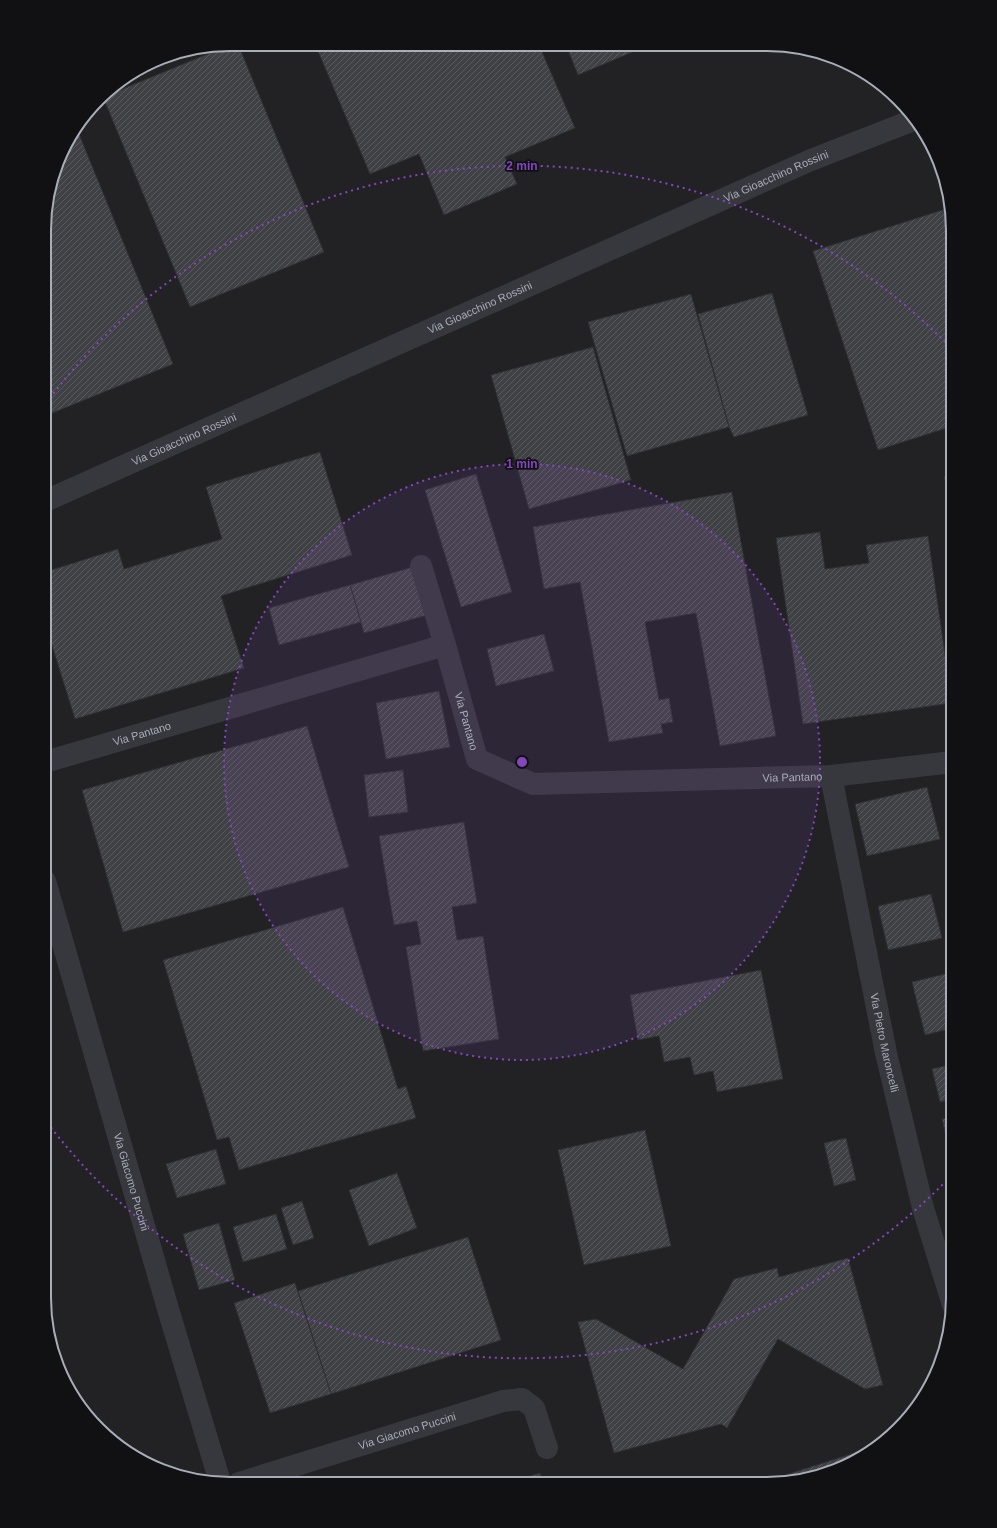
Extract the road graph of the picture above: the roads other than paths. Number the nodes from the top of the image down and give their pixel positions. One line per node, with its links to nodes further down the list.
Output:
1 (909, 122): 2 (street, Via Gioacchino Rossini)
2 (51, 498)
3 (421, 566): 4 (street)
4 (445, 645): 5 (street, Via Pantano); 7 (street, Via Pantano)
5 (51, 760)
6 (946, 763): 7 (street, Via Pantano)
7 (831, 776): 9 (street, Via Pietro Maroncelli)
8 (51, 902): 11 (street, Via Giacomo Puccini)
9 (946, 1282)
10 (547, 1448): 12 (street, Via Giacomo Puccini)
11 (218, 1477)
12 (255, 1477)

